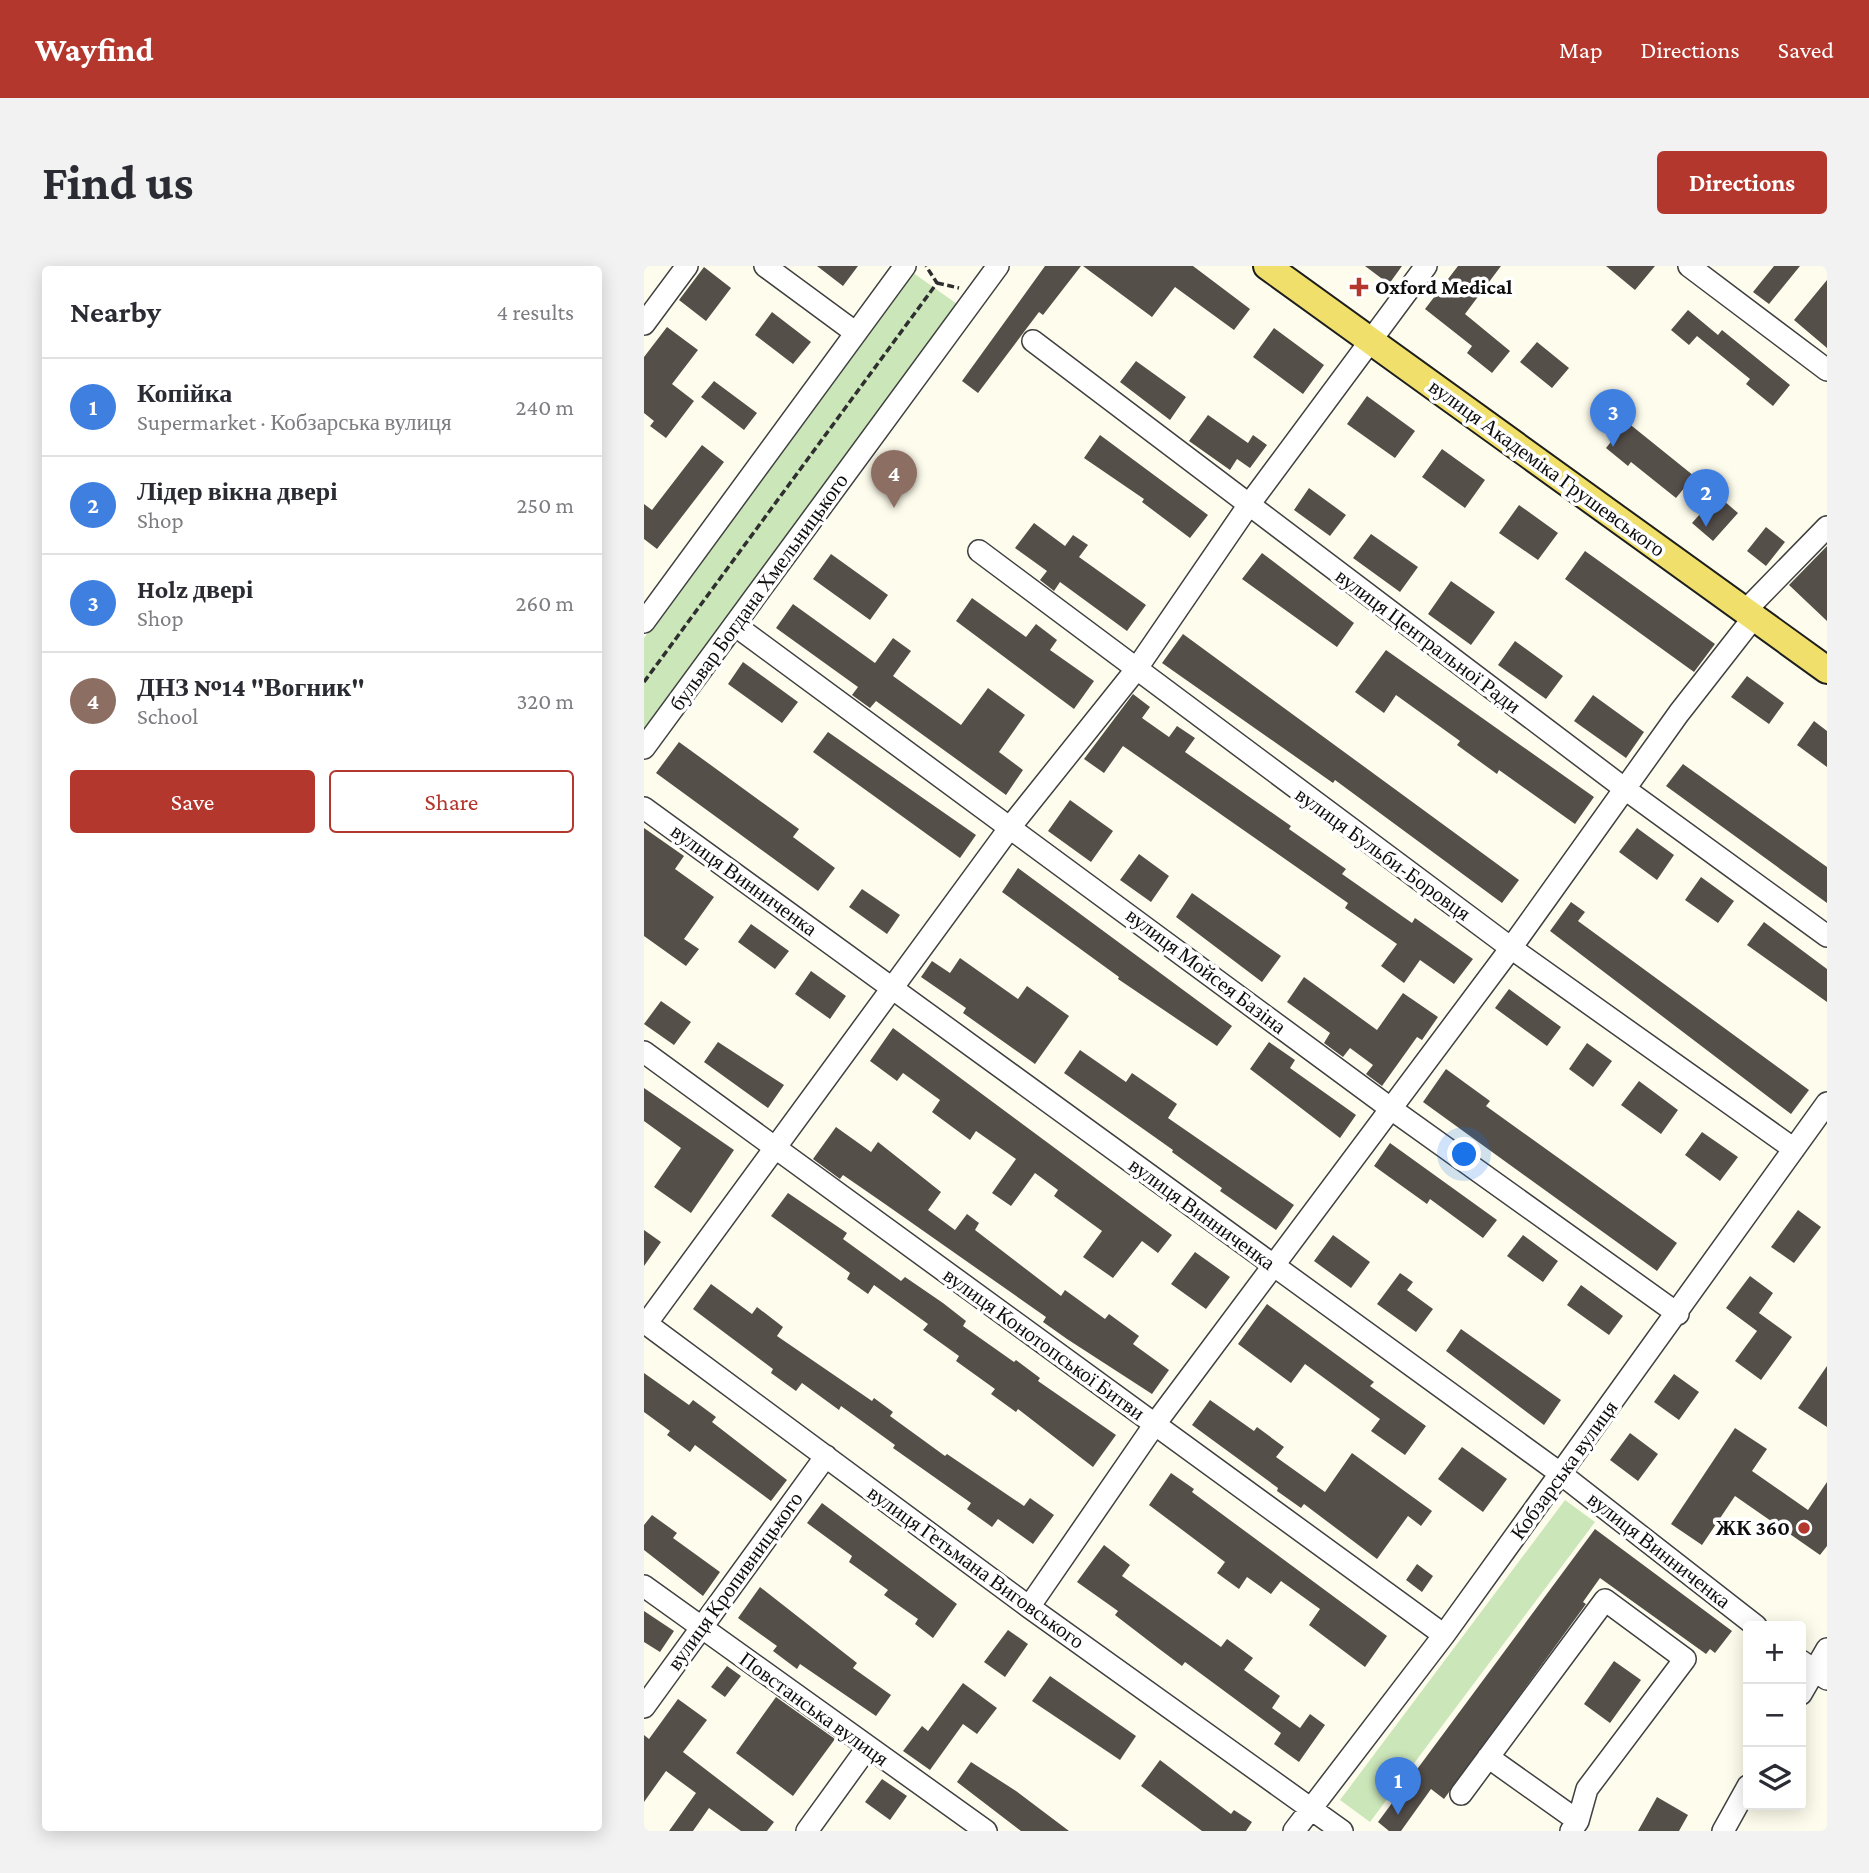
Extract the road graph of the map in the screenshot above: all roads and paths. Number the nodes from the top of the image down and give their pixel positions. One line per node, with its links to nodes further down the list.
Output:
1 (687, 266): 9 (street)
2 (765, 266): 10 (street)
3 (905, 266): 10 (street)
4 (926, 266): 22 (path)
5 (998, 266): 19 (street, бульвар Богдана Хмельницького)
6 (1267, 266): 11 (main road, вулиця Академіка Грушевського)
7 (1426, 266): 11 (street)
8 (1689, 266): 13 (street)
9 (644, 324)
10 (856, 333): 18 (street)
11 (1369, 339): 14 (street); 17 (main road, вулиця Академіка Грушевського)
12 (1033, 341): 14 (street, вулиця Центральної Ради)
13 (1827, 370)
14 (1248, 506): 21 (street); 24 (street, вулиця Центральної Ради)
15 (1827, 527): 17 (street)
16 (979, 551): 21 (street, вулиця Бульби-Боровця)
17 (1750, 614): 20 (main road, вулиця Академіка Грушевського); 24 (street)
18 (644, 622)
19 (736, 626): 23 (street, бульвар Богдана Хмельницького); 26 (street, вулиця Мойсея Базіна)
20 (1827, 670)
21 (1135, 671): 26 (street); 28 (street, вулиця Бульби-Боровця)
22 (644, 682)
23 (644, 748)
24 (1625, 789): 27 (street, вулиця Центральної Ради); 28 (street)
25 (644, 808): 29 (street, вулиця Винниченка)
26 (1011, 826): 29 (street); 32 (street, вулиця Мойсея Базіна)
27 (1827, 936)
28 (1511, 948): 32 (street); 34 (street, вулиця Бульби-Боровця)
29 (893, 987): 33 (street); 35 (street, вулиця Винниченка)
30 (644, 1052): 33 (street, вулиця Конотопської Битви)
31 (1827, 1102): 34 (street, Кобзарська вулиця)
32 (1390, 1108): 35 (street); 36 (street, вулиця Мойсея Базіна)
33 (775, 1148): 37 (street); 38 (street, вулиця Конотопської Битви)
34 (1794, 1149): 36 (street, Кобзарська вулиця)
35 (1272, 1265): 38 (street); 40 (street, вулиця Винниченка)
36 (1678, 1314): 40 (street, Кобзарська вулиця)
37 (645, 1323): 39 (street, вулиця Гетьмана Виговського)
38 (1155, 1424): 42 (street); 45 (street, вулиця Конотопської Битви)
39 (826, 1456): 42 (street, вулиця Гетьмана Виговського); 44 (street, вулиця Кропивницького)
40 (1561, 1474): 43 (street, вулиця Винниченка); 45 (street, Кобзарська вулиця)
41 (644, 1586): 44 (street, Повстанська вулиця)
42 (1029, 1607): 53 (street, вулиця Гетьмана Виговського)
43 (1750, 1621)
44 (702, 1628): 48 (street, вулиця Кропивницького); 49 (street, Повстанська вулиця)
45 (1444, 1635): 53 (street, Кобзарська вулиця)
46 (1827, 1649): 47 (street)
47 (1814, 1671)
48 (644, 1707)
49 (867, 1748): 55 (street); 56 (street, Повстанська вулиця)
50 (1488, 1757): 51 (street); 54 (street); 54 (street)
51 (1461, 1794)
52 (1743, 1795): 59 (street)
53 (1310, 1808): 57 (street, Кобзарська вулиця); 58 (street, вулиця Гетьмана Виговського)
54 (1575, 1826)
55 (807, 1831)
56 (986, 1831)
57 (1294, 1831)
58 (1342, 1831)
59 (1723, 1831)

